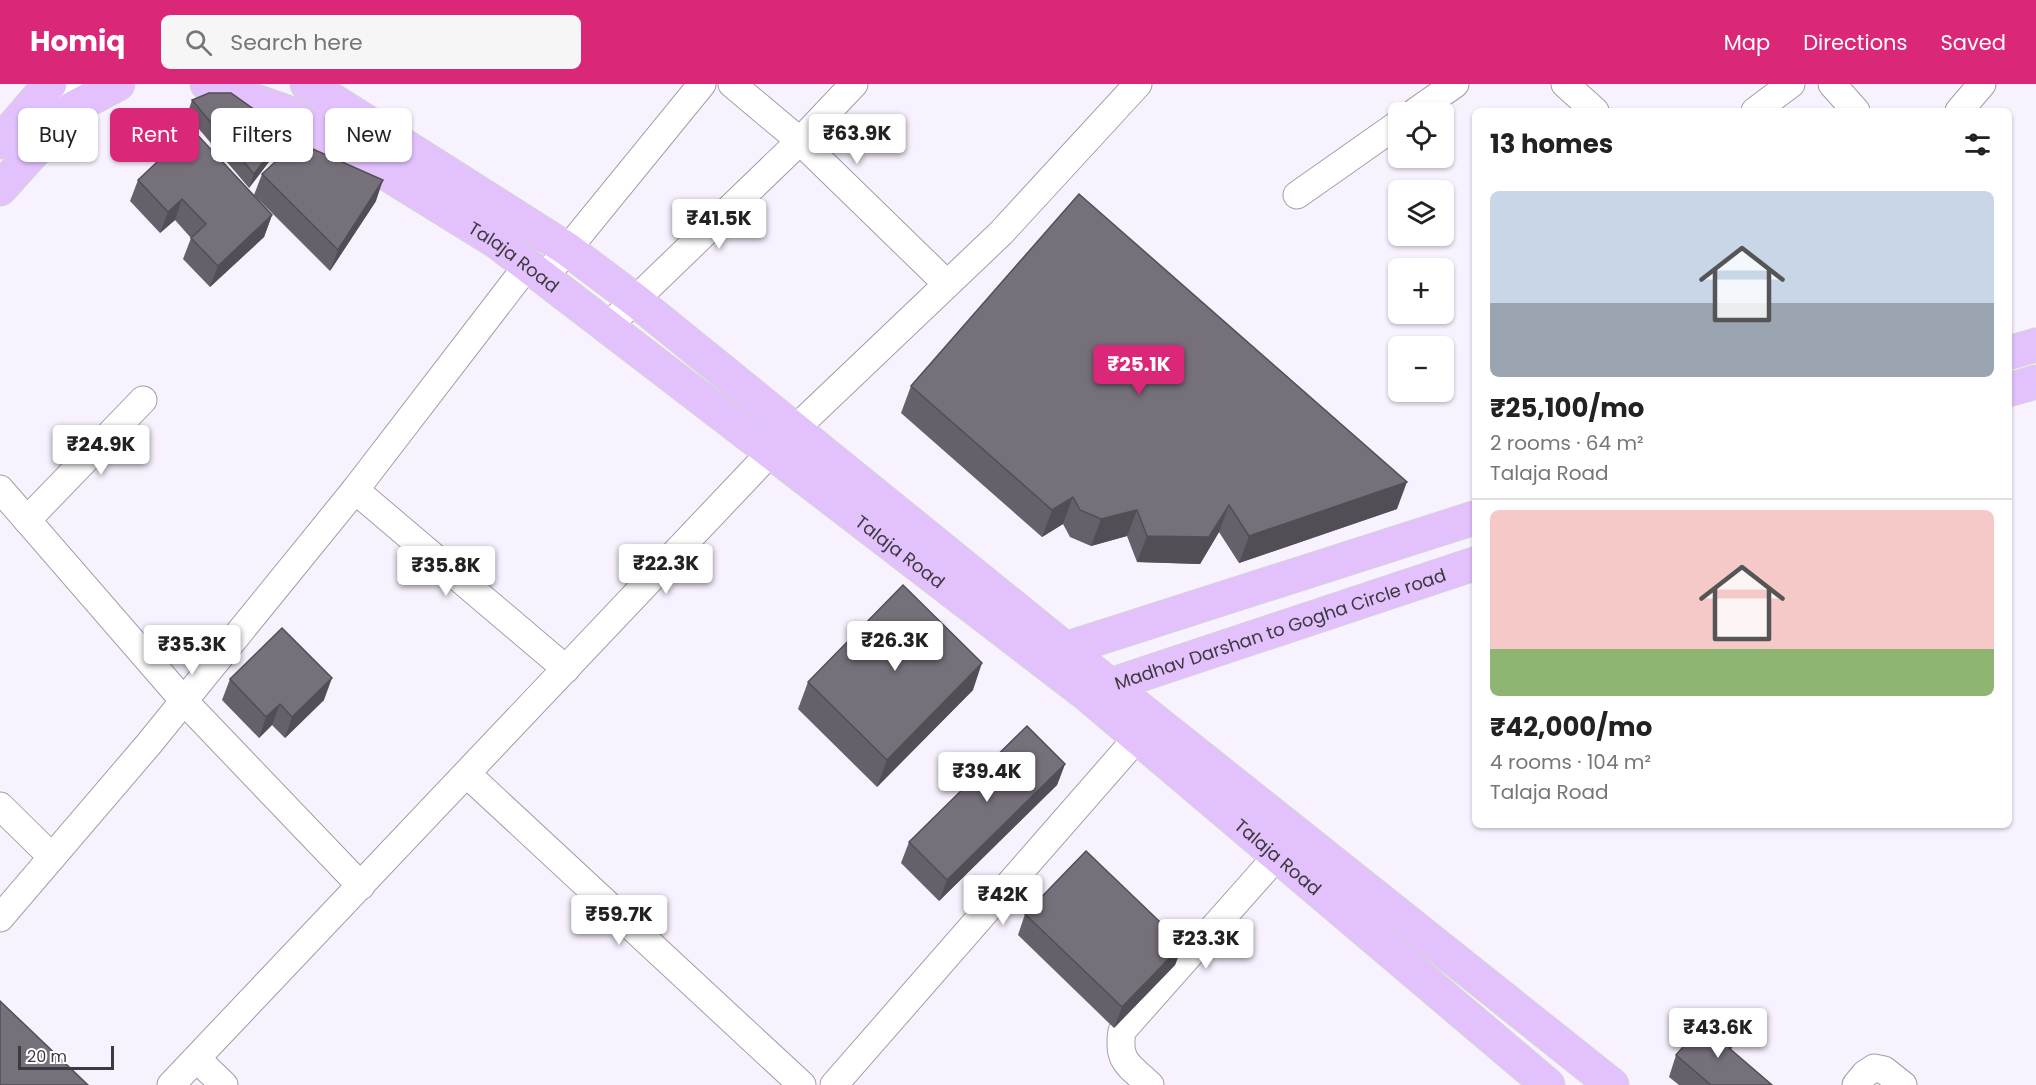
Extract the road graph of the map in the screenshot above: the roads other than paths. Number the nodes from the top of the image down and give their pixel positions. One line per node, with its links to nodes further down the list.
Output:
1 (50, 84): 25 (main road)
2 (118, 84): 14 (main road)
3 (207, 84): 16 (main road, Talaja Road)
4 (307, 84): 17 (street); 28 (main road, Talaja Road)
5 (702, 84): 28 (street)
6 (732, 84): 24 (street)
7 (854, 84): 24 (street)
8 (1138, 84): 30 (street)
9 (1455, 84): 15 (street)
10 (1565, 84): 18 (street)
11 (1791, 84): 19 (street)
12 (1832, 84): 20 (street)
13 (1982, 84): 21 (street)
14 (72, 96): 26 (main road)
15 (1429, 102)
16 (276, 108)
17 (290, 108)
18 (1592, 108)
19 (1759, 108)
20 (1853, 108)
21 (1962, 108)
22 (313, 128): 29 (main road, Talaja Road)
23 (1388, 131): 27 (street)
24 (800, 141): 30 (street); 31 (street)
25 (0, 142)
26 (0, 189)
27 (1297, 195)
28 (567, 249): 29 (street); 31 (main road, Talaja Road)
29 (536, 272): 32 (main road, Talaja Road); 41 (street)
30 (947, 284): 38 (street)
31 (635, 300): 32 (street); 38 (main road, Talaja Road)
32 (607, 327): 39 (main road, Talaja Road)
33 (2036, 345): 34 (main road)
34 (2012, 352)
35 (2036, 382): 36 (main road)
36 (2012, 389)
37 (143, 400): 43 (street)
38 (794, 429): 39 (street); 45 (main road, Talaja Road)
39 (771, 452): 45 (main road, Talaja Road); 46 (street)
40 (0, 489): 43 (street)
41 (355, 490): 46 (street); 48 (street)
42 (1472, 519): 45 (main road)
43 (27, 520): 48 (street)
44 (1472, 565): 47 (main road, Madhav Darshan to Gogha Circle road)
45 (1054, 655): 47 (main road, Talaja Road)
46 (566, 669): 50 (street)
47 (1097, 689): 49 (main road, Talaja Road); 63 (main road, Talaja Road)
48 (184, 700): 53 (street); 54 (street)
49 (1137, 738): 52 (main road, Talaja Road); 60 (street)
50 (467, 774): 54 (street); 59 (street)
51 (0, 806): 53 (street)
52 (1277, 856): 61 (street); 62 (main road, Talaja Road)
53 (52, 857): 55 (street)
54 (361, 886): 56 (street)
55 (0, 918)
56 (197, 1059): 57 (street); 58 (street)
57 (171, 1085)
58 (224, 1085)
59 (802, 1085)
60 (834, 1085)
61 (1150, 1085)
62 (1548, 1085)
63 (1612, 1085)
64 (1857, 1085): 65 (street)
65 (1903, 1085)

